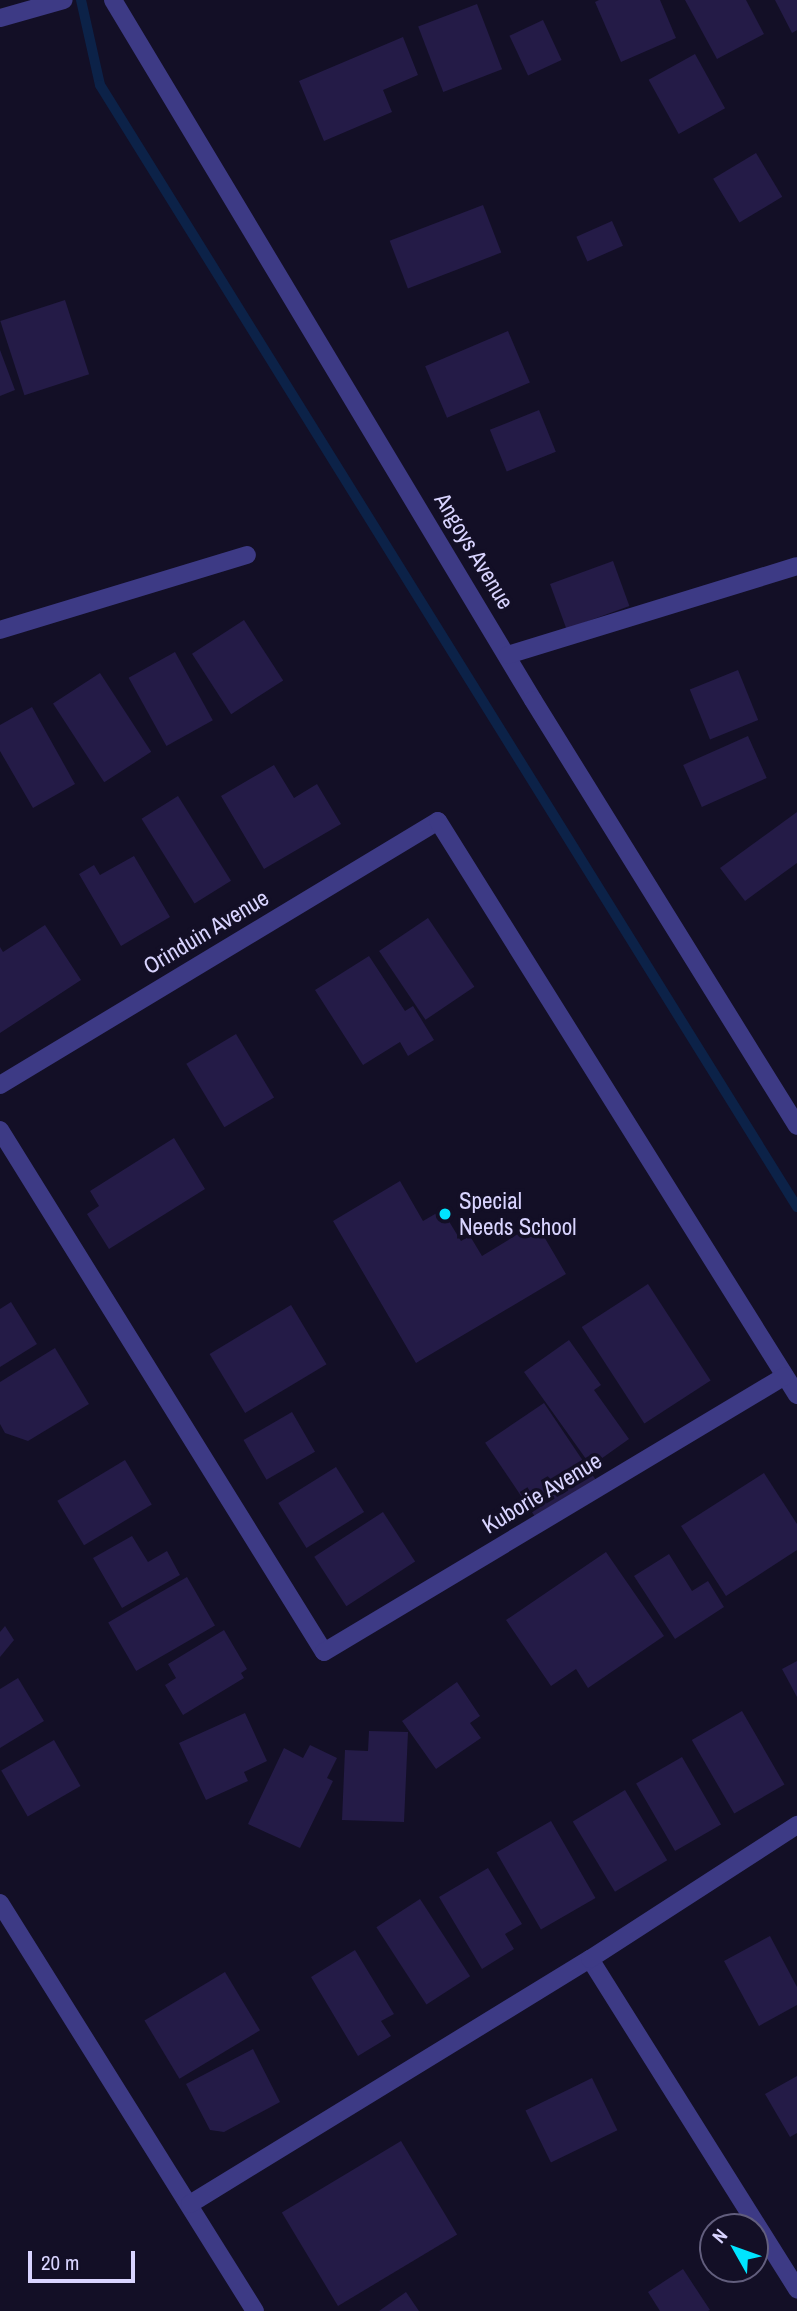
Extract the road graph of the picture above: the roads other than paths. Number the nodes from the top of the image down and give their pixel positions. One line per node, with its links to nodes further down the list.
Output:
1 (64, 0): 3 (street)
2 (113, 0): 8 (street, Angoys Avenue)
3 (29, 4): 4 (street)
4 (0, 18)
5 (247, 555): 7 (street)
6 (797, 566): 8 (street)
7 (0, 630)
8 (508, 655): 10 (street, Angoys Avenue)
9 (0, 1084): 12 (street, Orinduin Avenue)
10 (797, 1126)
11 (0, 1130): 12 (street, Kuborie Avenue)
12 (785, 1376): 13 (street)
13 (797, 1395)
14 (797, 1825): 16 (street)
15 (0, 1903): 17 (street)
16 (590, 1959): 17 (street); 18 (street)
17 (190, 2204): 19 (street)
18 (797, 2289)
19 (255, 2311)

